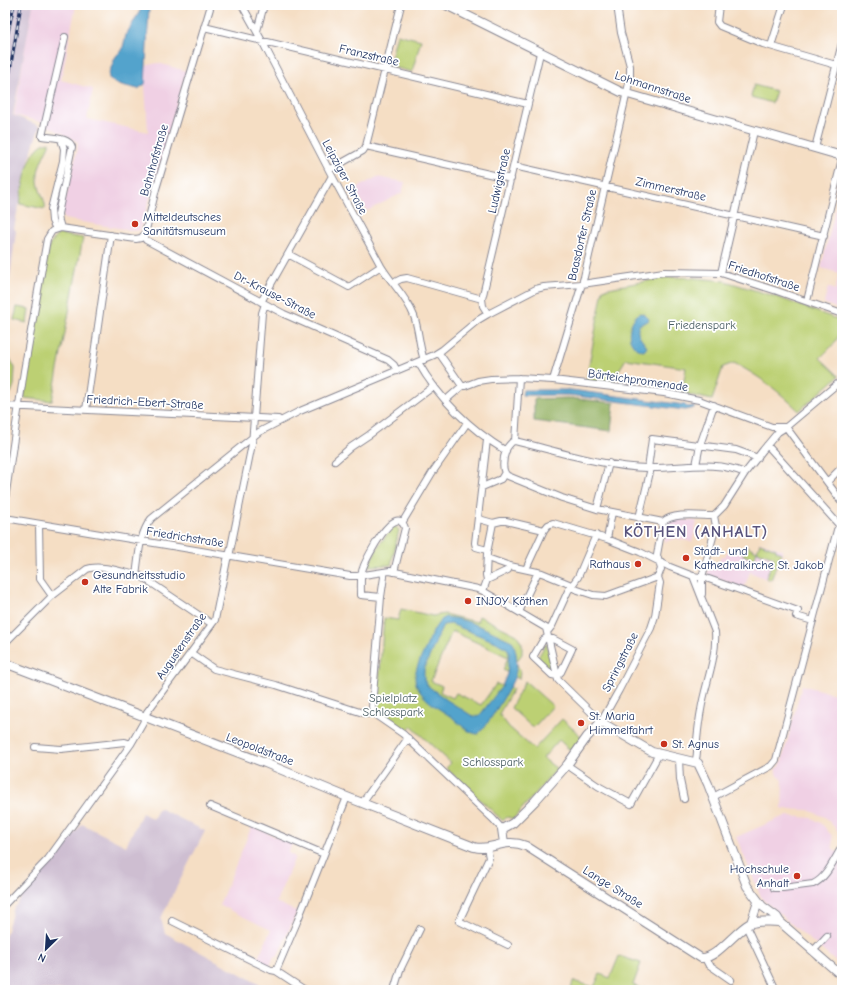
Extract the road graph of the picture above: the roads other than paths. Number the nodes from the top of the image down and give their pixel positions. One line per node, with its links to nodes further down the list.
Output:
1 (211, 5): 9 (street, Bahnhofstraße)
2 (242, 5): 10 (street, Leipziger Straße)
3 (264, 5): 10 (street)
4 (401, 5): 17 (street)
5 (446, 5): 15 (main road, Lohmannstraße)
6 (616, 5): 18 (street, Baasdorfer Straße)
7 (719, 5): 14 (street)
8 (784, 5): 14 (street)
9 (204, 27): 12 (street, Franzstraße); 32 (street, Bahnhofstraße)
10 (256, 31): 12 (street, Leipziger Straße)
11 (65, 37): 30 (street)
12 (262, 41): 17 (street, Franzstraße); 25 (street, Leipziger Straße)
13 (842, 43): 16 (street)
14 (771, 46): 16 (street)
15 (540, 53): 18 (main road, Lohmannstraße); 19 (street, Ludwigstraße)
16 (836, 65): 22 (street)
17 (385, 70): 19 (street, Franzstraße); 21 (street)
18 (627, 94): 20 (main road, Lohmannstraße); 28 (street, Baasdorfer Straße)
19 (528, 104): 24 (street, Ludwigstraße)
20 (754, 131): 22 (main road, Lohmannstraße); 29 (street)
21 (366, 146): 25 (street); 27 (street)
22 (815, 148): 23 (main road, Lohmannstraße)
23 (842, 158): 33 (street)
24 (514, 166): 27 (street, Ludwigstraße); 28 (street, Zimmerstraße)
25 (329, 170): 26 (street, Leipziger Straße)
26 (332, 176): 34 (street, Augustenstraße); 35 (street, Leipziger Straße)
27 (511, 178): 39 (street, Ludwigstraße)
28 (605, 186): 29 (street, Zimmerstraße); 38 (street, Baasdorfer Straße)
29 (735, 215): 33 (street, Zimmerstraße); 36 (street)
30 (59, 228): 31 (street); 55 (street)
31 (110, 235): 32 (street); 56 (street)
32 (143, 236): 41 (street, Dr.-Krause-Straße)
33 (824, 236): 40 (street)
34 (288, 254): 35 (street); 41 (street, Augustenstraße)
35 (381, 266): 37 (street, Leipziger Straße)
36 (721, 273): 38 (street, Friedhofstraße); 40 (street, Friedhofstraße)
37 (393, 283): 39 (street); 45 (street, Leipziger Straße)
38 (582, 284): 42 (street, Friedhofstraße); 48 (street, Baasdorfer Straße)
39 (482, 299): 42 (street)
40 (807, 301): 43 (street, Friedhofstraße)
41 (263, 303): 46 (street, Dr.-Krause-Straße); 58 (street, Augustenstraße)
42 (488, 314): 44 (street, Friedhofstraße)
43 (842, 314)
44 (439, 353): 45 (street, Friedhofstraße); 51 (street)
45 (421, 361): 46 (street, Friedhofstraße); 50 (street, Leipziger Straße)
46 (397, 371): 57 (street, Friedhofstraße)
47 (519, 378): 48 (street, Bärteichpromenade); 51 (street, Bärteichpromenade); 63 (street)
48 (553, 380): 53 (street, Bärteichpromenade)
49 (842, 380): 60 (street)
50 (434, 386): 52 (street, Leipziger Straße); 68 (street)
51 (462, 386): 52 (street)
52 (446, 400): 59 (street, Leipziger Straße)
53 (714, 405): 60 (street, Bärteichpromenade); 65 (street)
54 (5, 406): 55 (street, Friedrich-Ebert-Straße)
55 (19, 407): 56 (street, Friedrich-Ebert-Straße); 77 (street)
56 (86, 410): 58 (street, Friedrich-Ebert-Straße)
57 (284, 418): 58 (street, Friedrich-Ebert-Straße); 61 (street)
58 (254, 419): 61 (street, Augustenstraße)
59 (467, 423): 62 (street, Leipziger Straße); 86 (street)
60 (786, 427): 64 (street); 75 (street)
61 (252, 436): 93 (street); 95 (street, Augustenstraße)
62 (487, 440): 66 (street, Leipziger Straße); 76 (street)
63 (515, 441): 66 (street); 69 (street)
64 (767, 444): 67 (street); 89 (street)
65 (700, 445): 67 (street); 70 (street); 72 (street)
66 (506, 451): 74 (street)
67 (758, 458): 73 (street)
68 (335, 460)
69 (609, 463): 72 (street); 79 (street)
70 (696, 465): 72 (street); 73 (street)
71 (842, 467): 75 (street)
72 (650, 468): 83 (street)
73 (745, 473): 81 (street)
74 (504, 474): 76 (street); 79 (street)
75 (827, 482): 78 (street)
76 (482, 487): 84 (street)
77 (5, 499)
78 (842, 502)
79 (597, 509): 80 (street)
80 (612, 512): 83 (street); 92 (street)
81 (714, 516): 85 (street); 107 (street)
82 (5, 518): 88 (street, Friedrichstraße)
83 (639, 518): 85 (street)
84 (479, 519): 87 (street); 94 (street)
85 (663, 522): 97 (street, Springstraße)
86 (402, 523): 101 (street); 104 (street)
87 (493, 523): 90 (street); 94 (street)
88 (39, 524): 93 (street, Friedrichstraße); 111 (street)
89 (841, 525): 115 (street)
90 (544, 530): 91 (street); 99 (street)
91 (596, 535): 92 (street); 109 (street)
92 (607, 539): 97 (street)
93 (141, 541): 95 (street, Friedrichstraße); 103 (street)
94 (487, 550): 96 (street)
95 (229, 556): 104 (street, Friedrichstraße); 116 (street, Augustenstraße)
96 (487, 558): 98 (street); 108 (street)
97 (658, 562): 105 (street); 106 (street, Springstraße)
98 (510, 566): 99 (street); 108 (street)
99 (526, 569): 102 (street)
100 (383, 572): 101 (street, Friedrichstraße); 104 (street, Friedrichstraße); 113 (street)
101 (394, 572): 110 (street, Friedrichstraße)
102 (538, 572): 109 (street); 114 (street)
103 (136, 575): 111 (street); 116 (street)
104 (362, 575): 113 (street)
105 (693, 576): 107 (street); 112 (street)
106 (658, 577): 109 (street); 125 (street, Springstraße)
107 (702, 577): 112 (street); 115 (street)
108 (487, 580): 110 (street)
109 (572, 587): 117 (street)
110 (483, 590): 114 (street, Friedrichstraße)
111 (52, 596): 119 (street)
112 (702, 596): 131 (street)
113 (381, 597): 123 (street)
114 (519, 612): 117 (street, Friedrichstraße)
115 (813, 621): 134 (street)
116 (212, 624): 120 (street, Augustenstraße)
117 (548, 631): 118 (street)
118 (549, 639): 122 (street); 122 (street); 122 (street)
119 (5, 643)
120 (191, 653): 123 (street); 124 (street, Augustenstraße)
121 (5, 663): 124 (main road, Leopoldstraße)
122 (556, 676): 125 (street)
123 (374, 714): 126 (street)
124 (145, 718): 127 (street, Augustenstraße); 133 (main road, Leopoldstraße)
125 (601, 722): 129 (main road); 132 (main road, Springstraße)
126 (408, 738): 136 (street); 138 (street)
127 (131, 744): 128 (street); 145 (street, Augustenstraße)
128 (35, 747)
129 (659, 754): 130 (main road); 132 (street)
130 (680, 758): 131 (main road); 135 (street)
131 (695, 762): 134 (main road)
132 (567, 765): 138 (main road, Springstraße)
133 (347, 797): 136 (main road, Leopoldstraße); 142 (street)
134 (713, 797): 144 (main road)
135 (684, 799)
136 (362, 803): 140 (main road, Leopoldstraße)
137 (210, 806): 142 (street)
138 (502, 829): 139 (main road)
139 (505, 843): 140 (main road, Leopoldstraße); 153 (main road, Lange Straße)
140 (488, 847): 151 (street)
141 (842, 847): 143 (street)
142 (324, 854): 154 (street)
143 (774, 888)
144 (758, 902): 147 (main road); 148 (main road)
145 (5, 904)
146 (172, 920): 154 (street)
147 (780, 922): 148 (main road); 152 (main road)
148 (748, 925): 153 (main road); 159 (street)
149 (420, 929): 158 (street)
150 (827, 936): 152 (street)
151 (508, 945)
152 (813, 951): 155 (main road)
153 (705, 958): 156 (street, Lange Straße)
154 (276, 971): 157 (street)
155 (842, 976)
156 (731, 980)
157 (305, 990)
158 (394, 990)
159 (776, 990)

